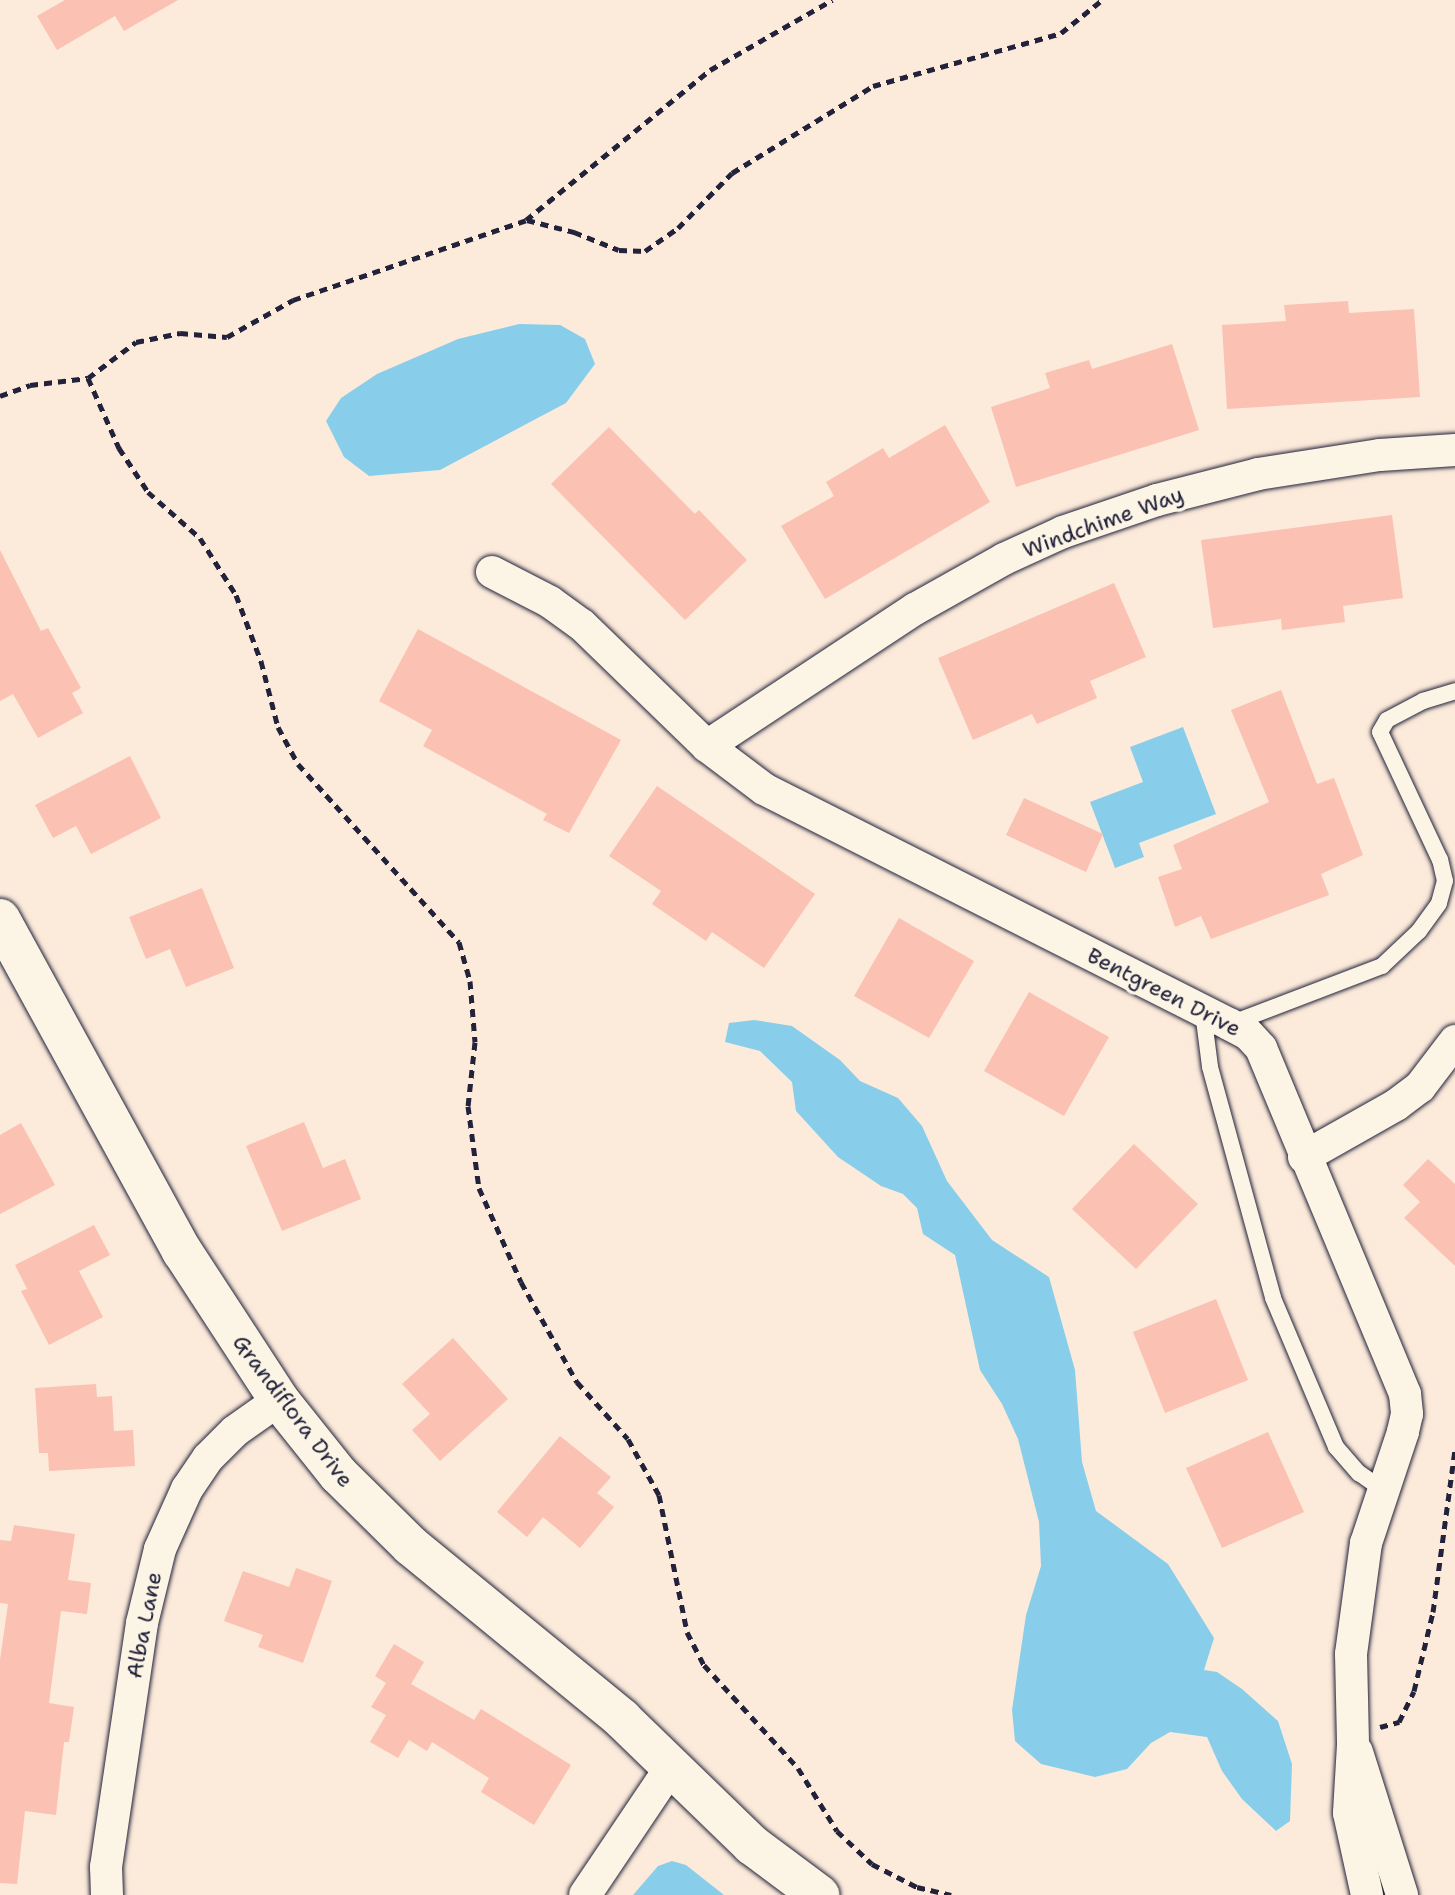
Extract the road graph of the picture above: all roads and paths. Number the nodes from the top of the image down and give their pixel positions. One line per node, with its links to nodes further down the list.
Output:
1 (832, 0): 3 (path)
2 (1102, 0): 3 (path)
3 (526, 220): 4 (path)
4 (88, 378): 5 (path); 22 (path)
5 (0, 396)
6 (1455, 450): 9 (street, Windchime Way)
7 (492, 572): 9 (street, Bentgreen Drive)
8 (1455, 691): 11 (lane)
9 (707, 746): 11 (street, Bentgreen Drive)
10 (0, 919): 14 (street, Grandiflora Drive)
11 (1216, 1018): 13 (street, Bentgreen Drive); 16 (lane)
12 (1455, 1041): 13 (street)
13 (1304, 1157): 16 (street, Bentgreen Drive)
14 (279, 1400): 18 (street, Grandiflora Drive); 19 (street, Alba Lane)
15 (1455, 1449): 17 (path)
16 (1385, 1491): 17 (street, Bentgreen Drive)
17 (1352, 1737): 23 (street, Bentgreen Drive); 24 (street, Bentgreen Drive)
18 (673, 1764): 20 (street); 21 (street, Grandiflora Drive)
19 (107, 1895)
20 (585, 1895)
21 (819, 1895)
22 (951, 1895)
23 (1367, 1895)
24 (1402, 1895)

